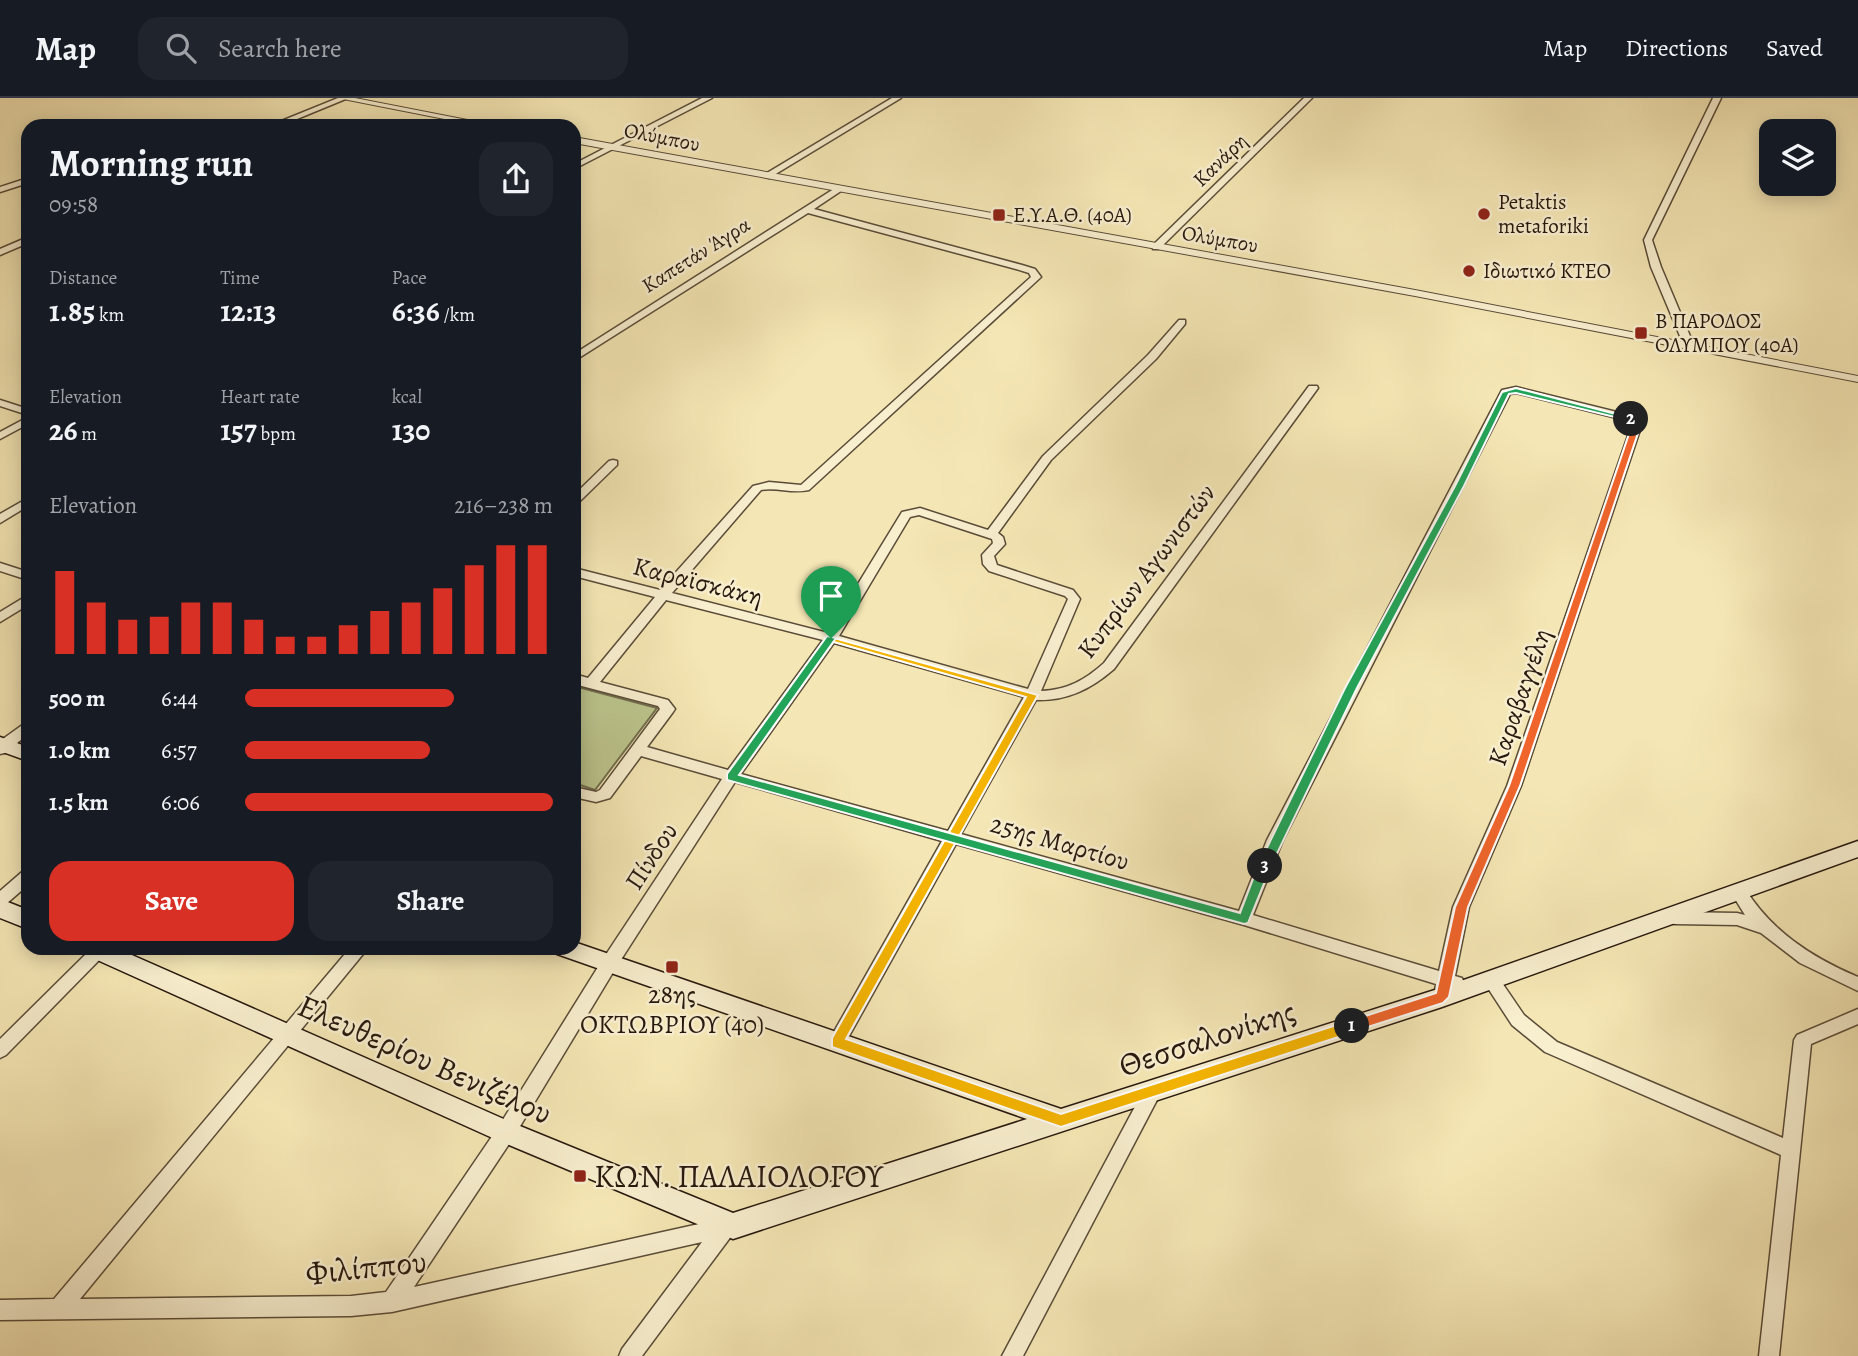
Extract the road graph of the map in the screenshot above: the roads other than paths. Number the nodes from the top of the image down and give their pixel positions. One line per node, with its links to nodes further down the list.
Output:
1 (343, 98): 6 (street); 7 (street)
2 (708, 98): 9 (street)
3 (897, 98): 11 (street)
4 (1308, 98): 17 (street, Κανάρη)
5 (1717, 98): 20 (street)
6 (290, 119)
7 (456, 119)
8 (581, 141): 9 (street, Ολύμπου)
9 (613, 147): 10 (street); 11 (street, Ολύμπου)
10 (581, 163)
11 (766, 176): 13 (street, Ολύμπου)
12 (21, 182): 14 (street)
13 (840, 189): 15 (street, Καπετάν Άγρα); 17 (street, Ολύμπου)
14 (0, 190)
15 (808, 210): 21 (street, Καπετάν Άγρα); 36 (street)
16 (21, 243): 18 (street)
17 (1156, 247): 20 (street, Ολύμπου)
18 (0, 251)
19 (1182, 322): 32 (street)
20 (1690, 348): 22 (street, Ολύμπου)
21 (581, 354)
22 (1858, 379)
23 (1313, 388): 42 (street, Κυπρίων Αγωνιστών)
24 (0, 403): 25 (street)
25 (21, 410)
26 (21, 424): 27 (street)
27 (0, 436)
28 (612, 463): 29 (street)
29 (581, 493)
30 (21, 506): 31 (street)
31 (0, 519)
32 (990, 535): 39 (street, Πίνδου); 42 (street)
33 (0, 567): 34 (street)
34 (21, 574)
35 (581, 574): 36 (street, Καραϊσκάκη)
36 (663, 595): 39 (street, Καραϊσκάκη); 41 (street)
37 (21, 603): 38 (street)
38 (0, 618)
39 (831, 638): 42 (street, Καραϊσκάκη); 47 (street, Πίνδου)
40 (581, 681): 41 (street)
41 (592, 684): 45 (street)
42 (1032, 695): 49 (street)
43 (21, 731): 44 (street)
44 (2, 746): 46 (main road)
45 (638, 750): 47 (street, 25ης Μαρτίου); 48 (street)
46 (21, 752)
47 (731, 777): 49 (street, 25ης Μαρτίου); 63 (street, Πίνδου)
48 (581, 794)
49 (951, 837): 57 (street, 25ης Μαρτίου); 69 (street)
50 (1858, 849): 52 (main road, Θεσσαλονίκης)
51 (21, 882): 53 (street)
52 (1738, 891): 56 (main road, Θεσσαλονίκης); 58 (street)
53 (0, 900)
54 (0, 908): 55 (main road)
55 (21, 917)
56 (1665, 918): 58 (street); 64 (main road, Θεσσαλονίκης)
57 (1244, 919): 66 (street, 25ης Μαρτίου); 66 (street, Καραβαγγέλη)
58 (1769, 931): 65 (street)
59 (581, 954): 63 (main road)
60 (94, 955): 70 (street)
61 (110, 955): 68 (main road, Ελευθερίου Βενιζέλου)
62 (354, 955): 68 (street)
63 (610, 964): 69 (main road); 73 (street, Πίνδου)
64 (1490, 979): 66 (main road, Θεσσαλονίκης); 74 (street)
65 (1858, 984)
66 (1452, 988): 71 (main road, Θεσσαλονίκης)
67 (1858, 1016): 74 (street)
68 (289, 1035): 73 (main road, Ελευθερίου Βενιζέλου); 78 (street)
69 (837, 1042): 72 (main road)
70 (0, 1051)
71 (1152, 1092): 72 (main road, Θεσσαλονίκης); 80 (street)
72 (1061, 1120): 75 (main road, Θεσσαλονίκης)
73 (506, 1132): 75 (main road, Ελευθερίου Βενιζέλου); 76 (street, Πίνδου)
74 (1790, 1150): 81 (street)
75 (729, 1227): 76 (street, Φιλίππου); 79 (street)
76 (392, 1302): 78 (street, Φιλίππου)
77 (0, 1310): 78 (street, Φιλίππου)
78 (58, 1310)
79 (629, 1356)
80 (1012, 1356)
81 (1769, 1356)

